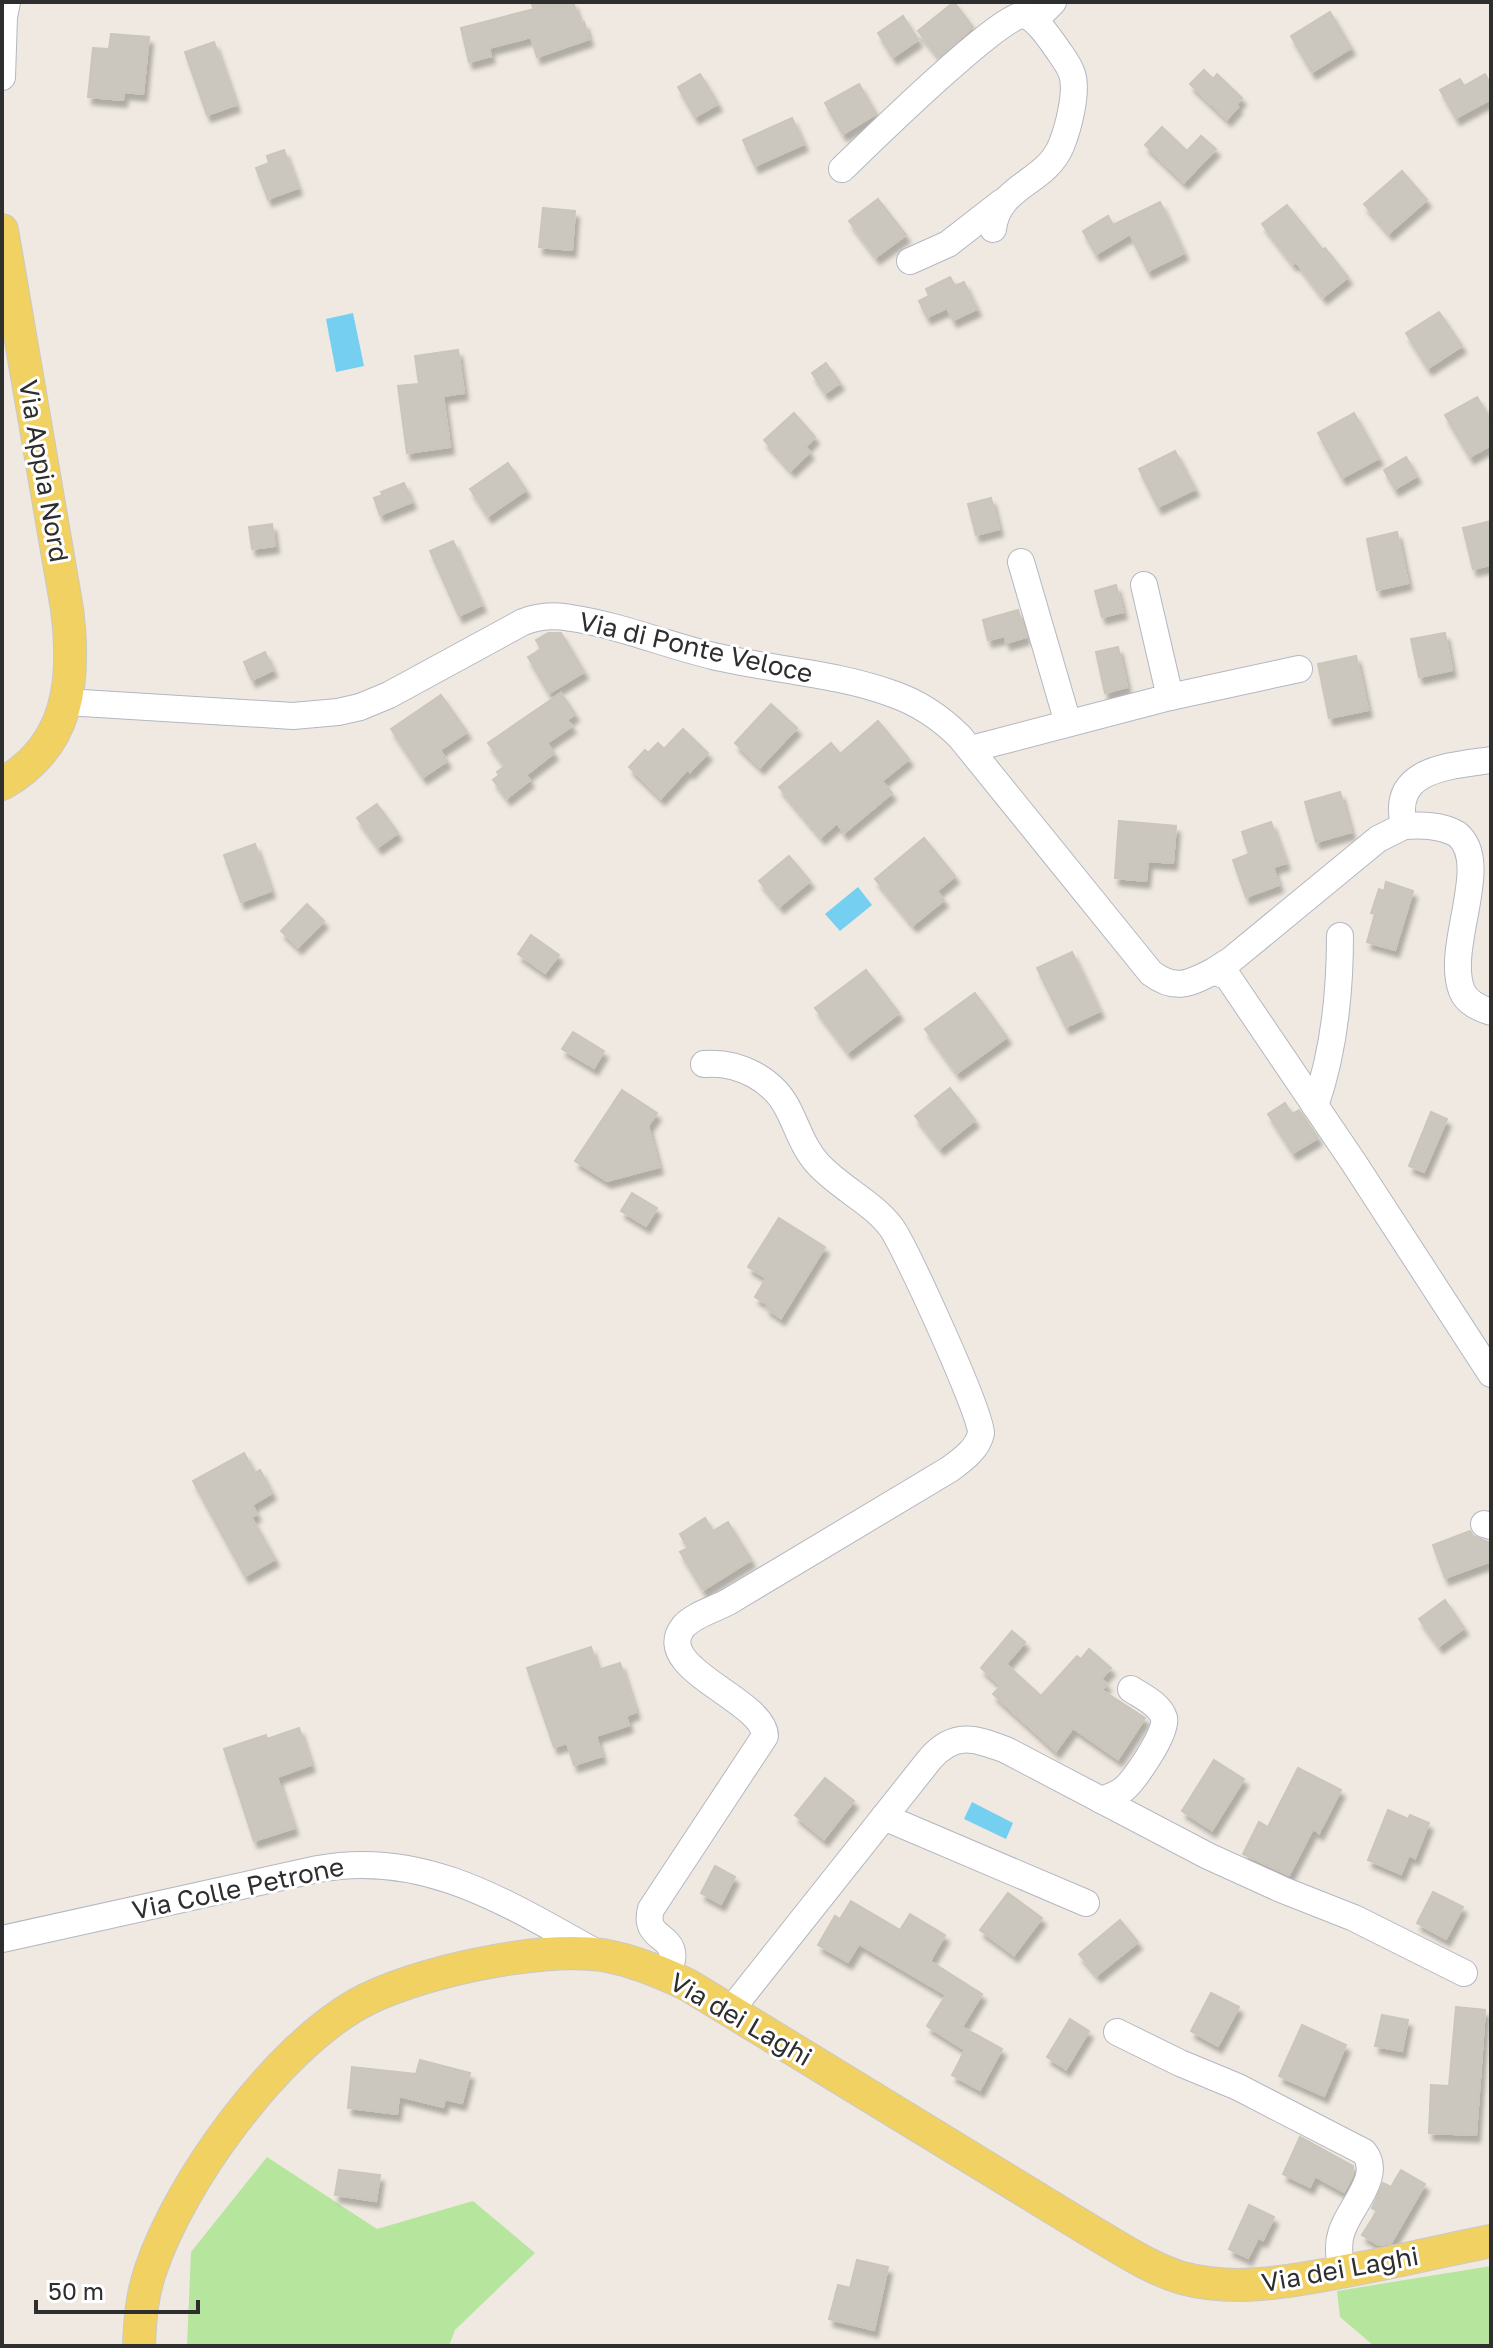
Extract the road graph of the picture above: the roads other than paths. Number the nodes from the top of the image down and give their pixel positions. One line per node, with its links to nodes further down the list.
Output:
1 (7, 2): 4 (street)
2 (1044, 11): 3 (street); 6 (street)
3 (998, 13): 5 (street)
4 (2, 77)
5 (842, 169)
6 (1002, 202): 7 (street); 9 (street)
7 (993, 229)
8 (2, 230): 14 (main road, Via Appia Nord)
9 (910, 261)
10 (1021, 562): 15 (street)
11 (1144, 585): 13 (street)
12 (1299, 669): 13 (street)
13 (1170, 697): 15 (street)
14 (64, 707): 16 (street, Via di Ponte Veloce); 18 (main road)
15 (1068, 723): 16 (street)
16 (971, 749): 21 (street, Via di Ponte Veloce)
17 (1491, 760): 19 (street)
18 (2, 784)
19 (1404, 826): 21 (street, Via di Ponte Veloce); 22 (street)
20 (1340, 936): 24 (street)
21 (1225, 969): 24 (street)
22 (1491, 1012)
23 (704, 1064): 33 (street)
24 (1315, 1106): 25 (street)
25 (1491, 1374)
26 (1131, 1689): 27 (street)
27 (1101, 1800): 28 (street); 32 (street)
28 (884, 1817): 29 (street); 34 (street)
29 (1086, 1903)
30 (2, 1939): 31 (street, Via Colle Petrone)
31 (601, 1955): 33 (main road, Via dei Laghi); 38 (main road, Via dei Laghi)
32 (1464, 1973)
33 (667, 1975): 34 (main road, Via dei Laghi)
34 (730, 2011): 37 (main road, Via dei Laghi)
35 (1117, 2032): 37 (street)
36 (1491, 2241): 37 (main road, Via dei Laghi)
37 (1341, 2272)
38 (139, 2346)

